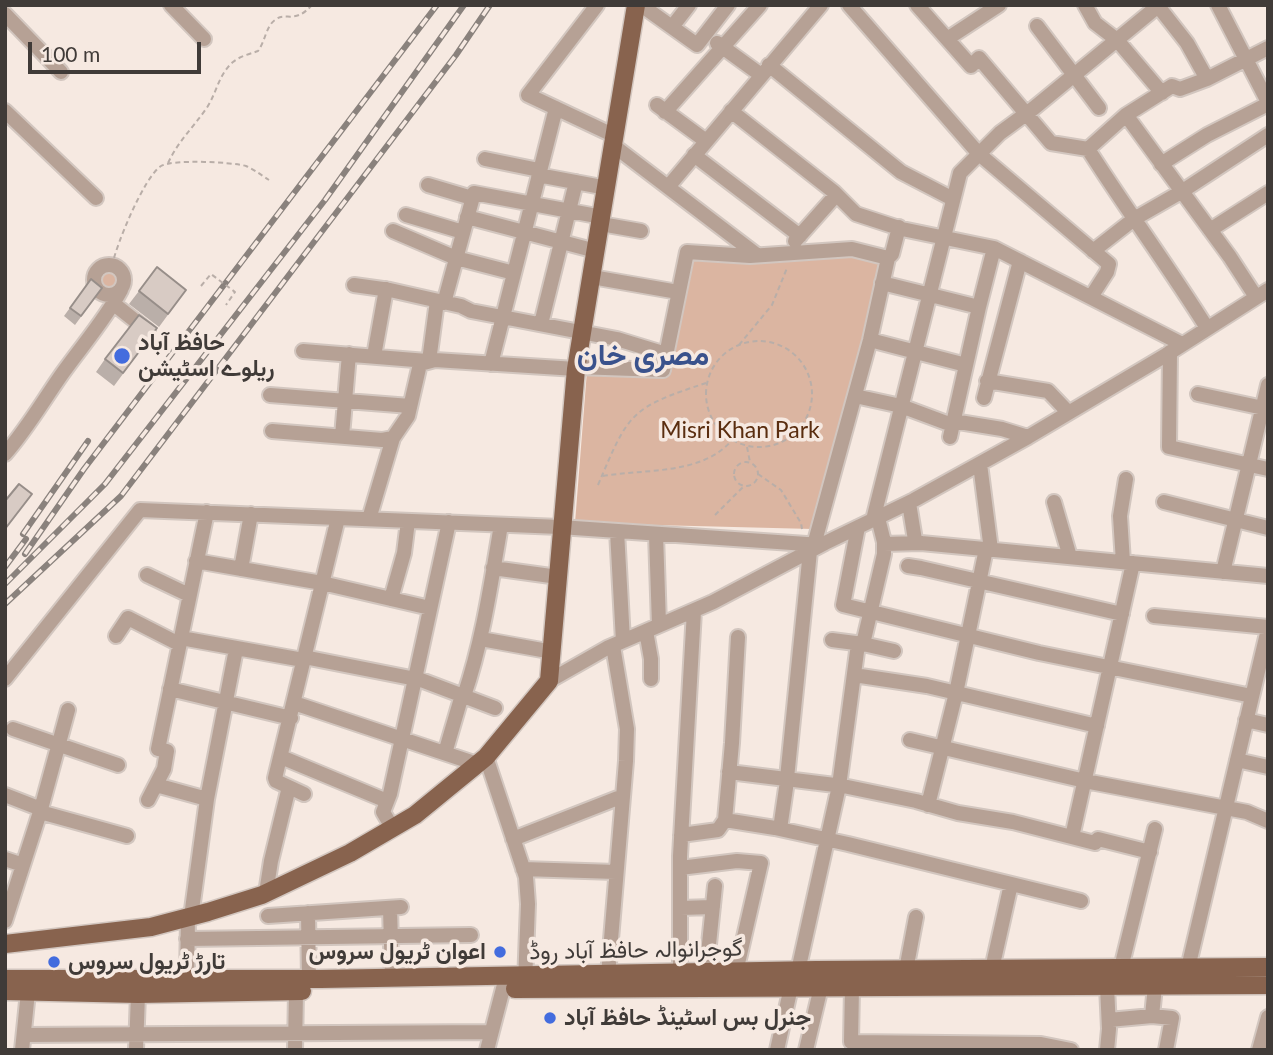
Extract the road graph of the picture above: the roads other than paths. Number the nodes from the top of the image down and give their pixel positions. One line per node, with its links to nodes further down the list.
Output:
1 (171, 5): 17 (street)
2 (597, 5): 29 (street)
3 (639, 5): 15 (street); 36 (main road)
4 (690, 5): 15 (street)
5 (728, 5): 16 (street)
6 (760, 5): 20 (street)
7 (849, 5): 39 (street)
8 (916, 5): 18 (street)
9 (999, 5): 18 (street)
10 (1085, 5): 19 (street)
11 (1218, 5): 22 (street)
12 (815, 7): 23 (street)
13 (5, 15): 24 (street)
14 (1037, 26): 25 (street)
15 (672, 27): 16 (street)
16 (705, 35): 20 (street)
17 (204, 39)
18 (947, 39): 33 (street)
19 (1117, 40): 25 (street); 26 (street); 27 (street)
20 (722, 47): 23 (street); 37 (street)
21 (1268, 48): 22 (street)
22 (1247, 59): 26 (street); 28 (street)
23 (765, 70): 32 (street); 53 (street)
24 (61, 72)
25 (1074, 75): 30 (street); 33 (street)
26 (1207, 79): 27 (street)
27 (1161, 93): 34 (street)
28 (1268, 103): 42 (street)
29 (556, 108): 36 (street); 43 (street)
30 (1100, 108)
31 (5, 111): 51 (street)
32 (731, 111): 37 (street); 50 (street)
33 (1025, 114): 38 (street); 39 (street)
34 (1126, 115): 38 (street); 42 (street)
35 (1268, 135): 48 (street)
36 (614, 141): 46 (street); 47 (main road)
37 (706, 141): 40 (street)
38 (1087, 149): 58 (street)
39 (979, 154): 53 (street); 71 (street)
40 (694, 155): 46 (street); 66 (street)
41 (485, 159): 43 (street)
42 (1161, 164): 48 (street)
43 (538, 172): 44 (street); 54 (street)
44 (576, 182): 47 (street); 55 (street)
45 (428, 185): 52 (street)
46 (668, 187): 73 (street)
47 (607, 188): 59 (main road)
48 (1181, 192): 58 (street); 61 (street)
49 (1268, 193): 61 (street)
50 (836, 195): 60 (street); 66 (street)
51 (96, 198)
52 (472, 198): 54 (street); 57 (street)
53 (953, 199): 67 (street)
54 (530, 203): 55 (street); 65 (street)
55 (569, 211): 59 (street); 68 (street)
56 (407, 215): 64 (street)
57 (467, 217): 64 (street); 65 (street)
58 (1134, 219): 71 (street); 92 (street)
59 (601, 220): 62 (street); 70 (main road)
60 (899, 228): 67 (street); 75 (street)
61 (1210, 230): 84 (street)
62 (641, 231)
63 (393, 232): 74 (street)
64 (463, 232): 74 (street)
65 (523, 232): 68 (street); 77 (street)
66 (800, 236): 72 (street)
67 (944, 237): 69 (street); 85 (street)
68 (561, 242): 70 (street); 91 (street)
69 (995, 248): 76 (street); 89 (street)
70 (596, 251): 78 (main road)
71 (1093, 251): 86 (street)
72 (788, 252): 73 (street); 75 (street)
73 (757, 255): 83 (street)
74 (456, 258): 77 (street); 87 (street)
75 (888, 258): 79 (street)
76 (1020, 261): 86 (street); 106 (street)
77 (514, 273): 90 (street)
78 (592, 277): 83 (street); 93 (main road)
79 (882, 284): 85 (street); 95 (street)
80 (354, 285): 81 (street)
81 (386, 289): 87 (street); 101 (street)
82 (121, 290): 82 (street); 88 (street)
83 (678, 292): 100 (street)
84 (1262, 294): 92 (street)
85 (929, 295): 89 (street); 98 (street)
86 (1091, 297): 96 (street)
87 (440, 302): 90 (street); 102 (street)
88 (114, 304): 94 (street); 122 (street)
89 (979, 307): 104 (street)
90 (504, 317): 91 (street); 103 (street)
91 (541, 324): 93 (street)
92 (1207, 328): 96 (street)
93 (582, 332): 100 (street); 105 (main road)
94 (152, 333)
95 (870, 340): 98 (street); 110 (street)
96 (1176, 348): 116 (street); 124 (street)
97 (303, 351): 99 (street)
98 (915, 351): 104 (street); 114 (street)
99 (349, 354): 101 (street); 112 (street)
100 (666, 354): 105 (street)
101 (374, 356): 102 (street)
102 (428, 361): 103 (street); 113 (street)
103 (491, 364): 105 (street)
104 (966, 365): 117 (street)
105 (576, 368): 139 (main road)
106 (987, 381): 111 (street); 116 (street)
107 (1268, 385): 115 (street)
108 (1199, 394): 115 (street)
109 (270, 395): 112 (street)
110 (855, 396): 114 (street); 146 (street)
111 (984, 398)
112 (345, 401): 113 (street); 119 (street)
113 (410, 406): 121 (street)
114 (901, 406): 117 (street); 134 (street)
115 (1265, 408): 124 (street)
116 (1069, 412): 120 (street)
117 (952, 428): 120 (street)
118 (272, 430): 119 (street)
119 (342, 436): 121 (street)
120 (1028, 437): 123 (street)
121 (393, 438): 133 (street)
122 (5, 454)
123 (980, 464): 129 (street); 147 (street)
124 (1249, 465): 125 (street); 135 (street)
125 (1268, 469)
126 (1126, 479): 150 (street)
127 (1055, 502): 148 (street)
128 (1164, 502): 135 (street)
129 (909, 503): 134 (street); 145 (street)
130 (207, 512): 131 (street); 149 (street); 183 (street)
131 (251, 514): 132 (street); 152 (street)
132 (338, 517): 133 (street); 158 (street)
133 (369, 519): 136 (street)
134 (875, 519): 140 (street); 144 (street)
135 (1236, 520): 141 (street); 153 (street)
136 (408, 521): 137 (street); 160 (street)
137 (449, 522): 138 (street); 161 (street)
138 (501, 525): 139 (street); 151 (street)
139 (560, 527): 142 (street); 156 (main road)
140 (858, 527): 146 (street); 163 (street)
141 (1268, 528)
142 (617, 531): 143 (street); 175 (street)
143 (656, 534): 146 (street); 166 (street)
144 (884, 544): 145 (street); 163 (street)
145 (923, 544): 147 (street); 157 (street)
146 (812, 547): 162 (street); 210 (street)
147 (989, 550): 148 (street); 157 (street)
148 (1070, 557): 150 (street)
149 (196, 561): 152 (street); 159 (street)
150 (1128, 563): 153 (street); 164 (street)
151 (494, 568): 156 (street); 171 (street)
152 (241, 569): 158 (street)
153 (1223, 572): 155 (street)
154 (147, 575): 159 (street)
155 (1268, 576)
156 (558, 577): 178 (main road)
157 (980, 581): 164 (street); 168 (street)
158 (322, 583): 160 (street); 179 (street)
159 (189, 595): 173 (street)
160 (391, 599): 161 (street)
161 (430, 608): 182 (street)
162 (694, 611): 166 (street); 229 (street)
163 (870, 611): 168 (street); 174 (street)
164 (1122, 614): 180 (street)
165 (1154, 616): 169 (street)
166 (653, 628): 175 (street); 184 (street)
167 (116, 636): 173 (street)
168 (968, 636): 180 (street); 187 (street)
169 (1267, 636): 189 (street)
170 (738, 637): 209 (street)
171 (481, 639): 178 (street); 188 (street)
172 (832, 640): 174 (street)
173 (180, 641): 176 (street); 186 (street)
174 (861, 643): 177 (street); 181 (street)
175 (618, 644): 185 (street); 217 (street)
176 (236, 649): 179 (street); 190 (street)
177 (894, 651)
178 (553, 652): 185 (main road)
179 (304, 659): 182 (street); 191 (street)
180 (1110, 668): 189 (street); 197 (street)
181 (854, 675): 187 (street); 213 (street)
182 (414, 678): 188 (street); 199 (street)
183 (5, 679)
184 (651, 679)
185 (549, 681): 205 (main road)
186 (170, 690): 190 (street); 212 (street)
187 (956, 693): 197 (street); 202 (street)
188 (463, 695): 192 (street); 203 (street)
189 (1252, 696): 195 (street)
190 (226, 702): 194 (street); 218 (street)
191 (294, 703): 194 (street); 199 (street)
192 (495, 708)
193 (68, 710): 201 (street)
194 (291, 718): 204 (street)
195 (1246, 720): 196 (street); 206 (street)
196 (1268, 725)
197 (1097, 726): 211 (street)
198 (13, 729): 201 (street)
199 (401, 739): 203 (street); 220 (street)
200 (909, 740): 202 (street)
201 (59, 743): 207 (street); 223 (street)
202 (942, 748): 211 (street); 221 (street)
203 (444, 753): 205 (street)
204 (281, 757): 214 (street); 220 (street)
205 (482, 760): 226 (main road); 232 (street)
206 (1237, 760): 208 (street); 222 (street)
207 (118, 765)
208 (1268, 767)
209 (729, 772): 210 (street); 224 (street)
210 (787, 780): 213 (street); 227 (street)
211 (1085, 781): 222 (street); 231 (street)
212 (156, 785): 218 (street); 219 (street)
213 (839, 786): 221 (street); 233 (street)
214 (289, 787): 215 (street); 242 (street)
215 (304, 794)
216 (5, 796): 223 (street)
217 (623, 796): 232 (street); 239 (street)
218 (207, 799): 248 (street)
219 (148, 800)
220 (387, 801): 226 (street)
221 (928, 805): 231 (street)
222 (1226, 808): 225 (street); 259 (street)
223 (41, 811): 230 (street); 236 (street)
224 (725, 820): 227 (street); 229 (street)
225 (1268, 821)
226 (393, 829): 242 (main road)
227 (780, 829): 233 (street)
228 (1155, 829): 234 (street)
229 (681, 835): 237 (street)
230 (127, 836)
231 (1072, 837): 234 (street)
232 (513, 839): 238 (street)
233 (828, 840): 240 (street); 269 (street)
234 (1150, 852): 258 (street)
235 (5, 859): 236 (street)
236 (23, 865): 250 (street)
237 (680, 868): 245 (street); 262 (street)
238 (523, 870): 239 (street); 270 (street)
239 (616, 872): 265 (street)
240 (1011, 884): 243 (street); 260 (street)
241 (715, 886): 244 (street)
242 (264, 894): 247 (street); 248 (main road)
243 (1081, 901)
244 (713, 907): 245 (street); 264 (street)
245 (680, 908): 263 (street)
246 (308, 913): 247 (street); 252 (street); 254 (street)
247 (268, 916): 253 (street)
248 (189, 917): 255 (street); 256 (main road)
249 (916, 917): 261 (street)
250 (5, 921)
251 (471, 935): 252 (street)
252 (392, 936): 254 (street); 268 (street)
253 (268, 937): 254 (street); 255 (street)
254 (308, 937): 271 (street)
255 (187, 939): 267 (street)
256 (5, 944)
257 (1268, 967): 259 (main road, گوجرانوالہ حافظ آباد روڈ)
258 (1121, 968): 259 (main road, گوجرانوالہ حافظ آباد روڈ); 260 (main road, گوجرانوالہ حافظ آباد روڈ)
259 (1188, 968)
260 (992, 969): 261 (main road, گوجرانوالہ حافظ آباد روڈ)
261 (906, 970): 269 (main road, گوجرانوالہ حافظ آباد روڈ)
262 (736, 972): 264 (main road, گوجرانوالہ حافظ آباد روڈ); 269 (main road, گوجرانوالہ حافظ آباد روڈ)
263 (680, 973): 264 (main road, گوجرانوالہ حافظ آباد روڈ); 265 (main road, گوجرانوالہ حافظ آباد روڈ)
264 (706, 973)
265 (608, 975): 270 (main road, گوجرانوالہ حافظ آباد روڈ)
266 (5, 979): 267 (main road, گوجرانوالہ حافظ آباد روڈ)
267 (187, 979): 271 (main road, گوجرانوالہ حافظ آباد روڈ)
268 (393, 979): 270 (main road, گوجرانوالہ حافظ آباد روڈ); 271 (main road, گوجرانوالہ حافظ آباد روڈ)
269 (794, 979): 270 (main road, گوجرانوالہ حافظ آباد روڈ); 275 (main road, گوجرانوالہ حافظ آباد روڈ); 291 (street)
270 (515, 983): 271 (main road, گوجرانوالہ حافظ آباد روڈ); 284 (street)
271 (302, 985): 279 (main road, گوجرانوالہ حافظ آباد روڈ); 283 (street)
272 (1268, 985): 274 (main road, گوجرانوالہ حافظ آباد روڈ)
273 (1107, 986): 274 (main road, گوجرانوالہ حافظ آباد روڈ); 276 (main road, گوجرانوالہ حافظ آباد روڈ); 282 (street)
274 (1155, 986): 280 (street)
275 (821, 987): 276 (main road, گوجرانوالہ حافظ آباد روڈ); 292 (street)
276 (852, 987): 287 (street)
277 (5, 991): 278 (main road, گوجرانوالہ حافظ آباد روڈ)
278 (28, 992): 279 (main road, گوجرانوالہ حافظ آباد روڈ); 286 (street)
279 (138, 993): 285 (street)
280 (1152, 1016): 282 (street); 294 (street)
281 (1268, 1017): 295 (street)
282 (1109, 1020): 293 (street)
283 (295, 1032): 284 (street); 285 (street); 289 (street)
284 (491, 1032): 290 (street)
285 (136, 1034): 286 (street); 288 (street)
286 (22, 1042)
287 (1065, 1049)
288 (136, 1050)
289 (295, 1050)
290 (487, 1050)
291 (777, 1050)
292 (806, 1050)
293 (1107, 1050)
294 (1166, 1050)
295 (1259, 1050)

